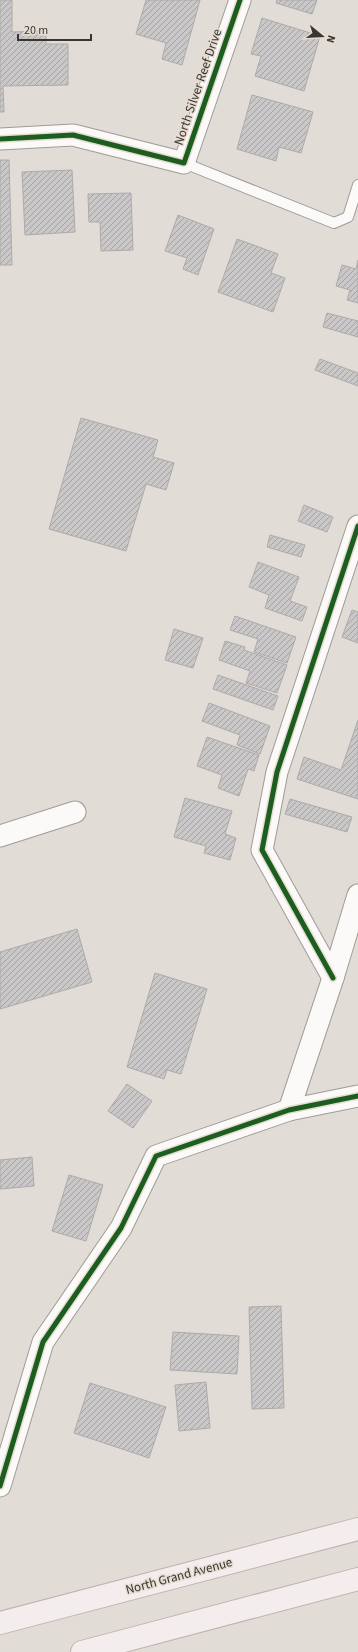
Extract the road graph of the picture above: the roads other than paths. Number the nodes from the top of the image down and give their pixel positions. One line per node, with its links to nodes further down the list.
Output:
1 (240, 0): 3 (street, North Silver Reef Drive)
2 (0, 139): 3 (street, North Silver Reef Drive)
3 (184, 163): 4 (lane)
4 (358, 185)
5 (358, 526): 9 (street)
6 (75, 812): 7 (street)
7 (0, 836)
8 (358, 895): 9 (street)
9 (333, 978): 11 (street)
10 (358, 1096): 11 (street)
11 (288, 1110): 12 (street)
12 (0, 1486)
13 (358, 1528): 15 (main road, North Grand Avenue)
14 (358, 1579): 16 (main road)
15 (0, 1623)
16 (82, 1652)

